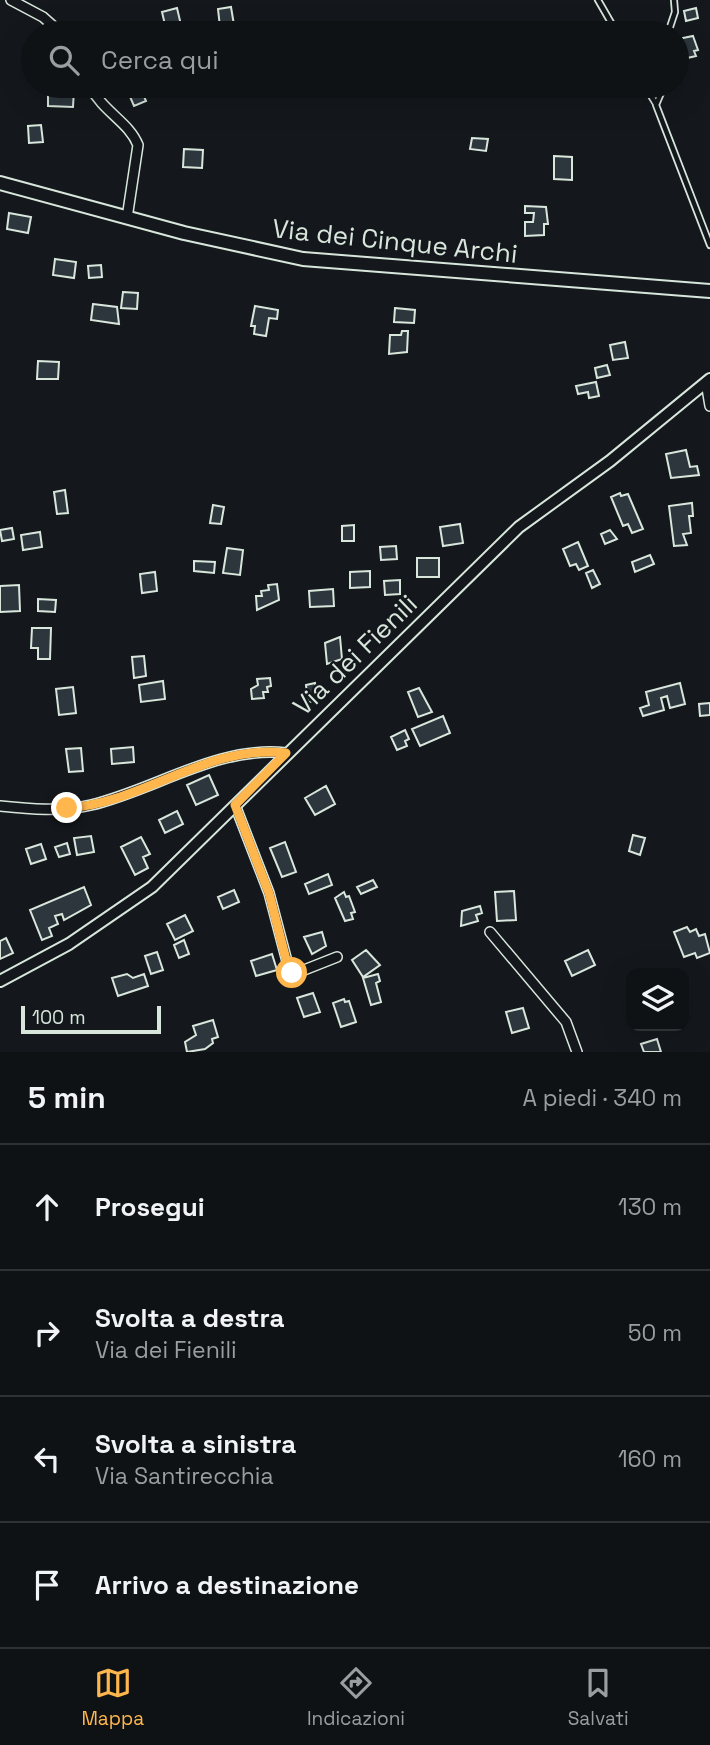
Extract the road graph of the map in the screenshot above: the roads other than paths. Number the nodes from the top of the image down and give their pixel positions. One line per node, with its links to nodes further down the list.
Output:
1 (11, 0): 4 (street)
2 (598, 0): 5 (lane)
3 (674, 0): 6 (lane)
4 (47, 21)
5 (610, 21)
6 (672, 21)
7 (97, 98): 12 (street)
8 (652, 98): 10 (lane)
9 (659, 98): 10 (lane)
10 (656, 105): 13 (lane)
11 (0, 183): 12 (main road, Via dei Cinque Archi)
12 (127, 218): 14 (main road, Via dei Cinque Archi)
13 (710, 245)
14 (710, 291)
15 (708, 381): 16 (street, Via dei Fienili); 17 (street, Via dei Fienili)
16 (710, 406)
17 (286, 753): 18 (street, Via dei Fienili); 19 (street)
18 (235, 805): 21 (street); 22 (street, Via dei Fienili)
19 (0, 806)
20 (490, 932): 23 (street)
21 (337, 957)
22 (0, 981)
23 (577, 1052)

